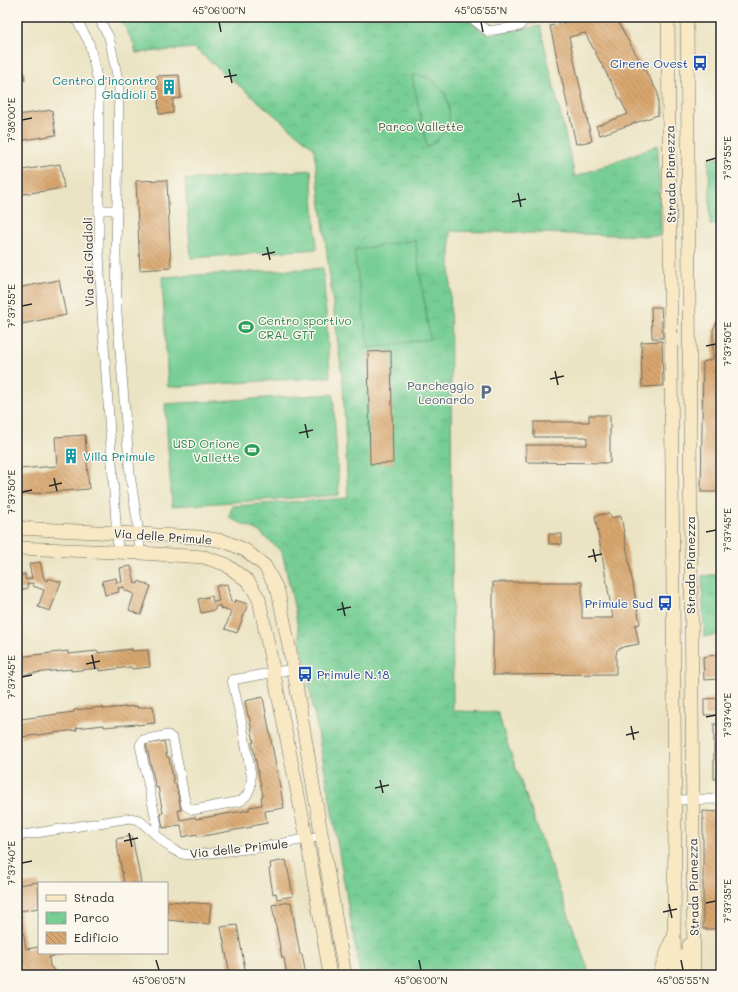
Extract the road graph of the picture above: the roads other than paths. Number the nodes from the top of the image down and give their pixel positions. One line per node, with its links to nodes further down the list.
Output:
1 (75, 17): 7 (street, Via dei Gladioli)
2 (98, 17): 8 (street)
3 (470, 17): 4 (street)
4 (546, 17)
5 (668, 17): 11 (main road, Strada Pianezza)
6 (687, 17): 11 (main road, Strada Pianezza)
7 (99, 210): 8 (street, Via dei Gladioli); 10 (street, Via dei Gladioli)
8 (117, 210): 9 (street)
9 (117, 313): 10 (street, Via dei Gladioli); 12 (street)
10 (102, 314): 13 (street, Via dei Gladioli)
11 (680, 330): 23 (main road, Strada Pianezza); 24 (main road, Strada Pianezza)
12 (125, 412): 13 (street); 16 (street)
13 (108, 413): 15 (street, Via dei Gladioli)
14 (17, 528): 15 (main road, Via delle Primule)
15 (117, 534): 16 (main road, Via delle Primule); 18 (street, Via dei Gladioli)
16 (139, 534): 19 (street); 20 (main road, Via delle Primule)
17 (17, 548): 18 (main road, Via delle Primule)
18 (118, 552): 19 (main road, Via delle Primule)
19 (140, 553): 21 (main road, Via delle Primule)
20 (293, 669): 21 (street); 27 (main road, Via delle Primule)
21 (275, 673): 25 (street); 28 (main road, Via delle Primule)
22 (721, 799): 24 (street)
23 (675, 800): 24 (street); 30 (main road, Strada Pianezza)
24 (692, 800): 29 (main road, Strada Pianezza)
25 (154, 833): 26 (street, Via delle Primule); 28 (street, Via delle Primule)
26 (17, 836)
27 (322, 836): 28 (street, Via delle Primule); 32 (main road, Via delle Primule)
28 (306, 840): 31 (main road, Via delle Primule)
29 (694, 918): 35 (main road); 36 (main road, Strada Pianezza)
30 (674, 934): 33 (main road); 34 (main road, Strada Pianezza)
31 (330, 975)
32 (345, 975)
33 (658, 975)
34 (675, 975)
35 (682, 975)
36 (694, 975)

